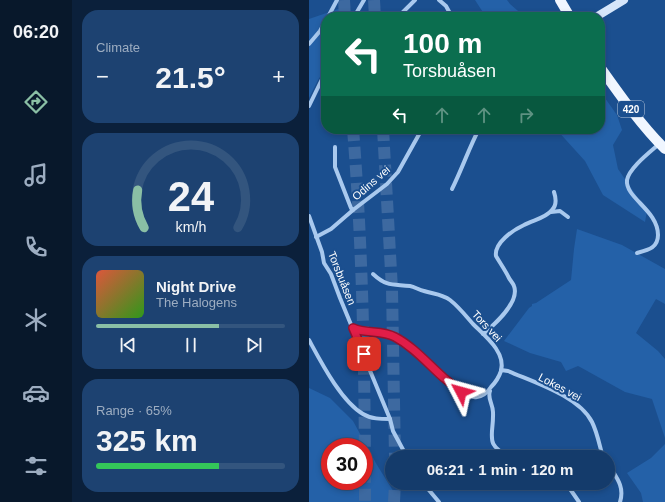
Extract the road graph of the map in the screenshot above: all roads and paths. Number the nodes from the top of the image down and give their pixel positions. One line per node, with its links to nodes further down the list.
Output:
1 (337, 0): 7 (street)
2 (364, 0): 8 (street)
3 (415, 0): 9 (street)
4 (439, 0): 10 (street)
5 (560, 0): 11 (main road)
6 (624, 0): 12 (main road)
7 (331, 12)
8 (357, 12)
9 (403, 12)
10 (449, 12)
11 (567, 12)
12 (604, 12)
13 (321, 29): 14 (street)
14 (309, 44)
15 (605, 74): 20 (main road, 420)
16 (321, 81): 17 (street)
17 (309, 106)
18 (420, 134): 24 (street, Odins vei)
19 (476, 134): 22 (street)
20 (662, 146): 29 (street)
21 (335, 147): 24 (street)
22 (452, 189)
23 (555, 192): 25 (street)
24 (353, 210): 28 (street, Odins vei)
25 (551, 212): 27 (street); 32 (street)
26 (309, 216): 28 (street, Torsbuåsen)
27 (568, 217)
28 (316, 237): 31 (street, Torsbuåsen)
29 (637, 253)
30 (373, 274): 32 (street, Tors vei)
31 (353, 328): 35 (street); 36 (street, Torsbuåsen)
32 (483, 334): 34 (street, Tors vei)
33 (309, 340): 36 (street)
34 (501, 370): 35 (street); 39 (street, Lokes vei)
35 (491, 388): 38 (street)
36 (390, 419): 37 (street, Torsbuåsen)
37 (403, 450)
38 (499, 450)
39 (601, 450)
40 (615, 475): 45 (street)
41 (429, 490): 43 (street)
42 (571, 490): 44 (street)
43 (439, 502)
44 (579, 502)
45 (620, 502)

